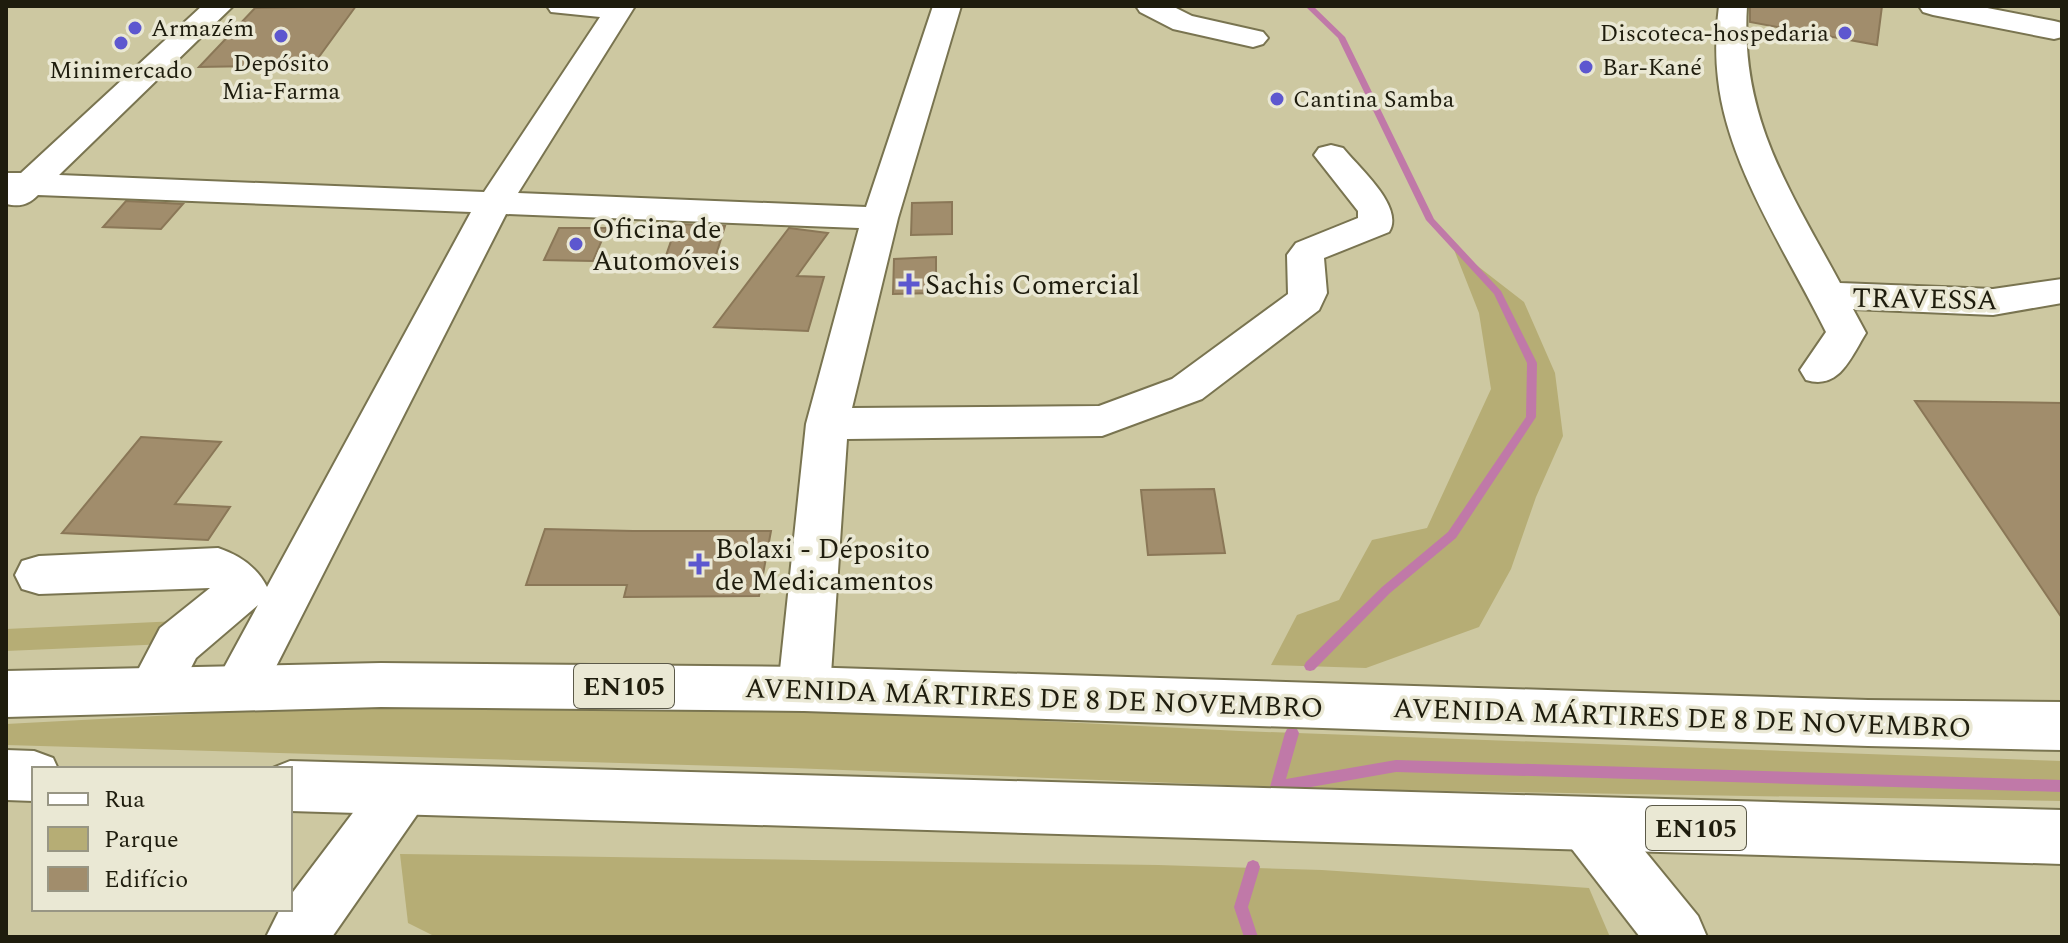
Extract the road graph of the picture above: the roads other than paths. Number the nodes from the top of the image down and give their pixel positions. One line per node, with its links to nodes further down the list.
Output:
1 (219, 6): 11 (street)
2 (561, 6): 7 (street)
3 (947, 6): 13 (street)
4 (1150, 6): 9 (street)
5 (1733, 6): 15 (street)
6 (1933, 6): 8 (street)
7 (620, 8): 12 (street)
8 (2057, 28)
9 (1253, 38)
10 (1331, 155): 17 (street)
11 (14, 191): 12 (street)
12 (494, 203): 13 (street); 19 (street)
13 (880, 218): 17 (street)
14 (2062, 291): 15 (street, TRAVESSA)
15 (1827, 295): 16 (street, TRAVESSA)
16 (1820, 370)
17 (827, 424): 23 (street)
18 (39, 575): 20 (street)
19 (292, 587): 20 (street); 21 (street)
20 (244, 588): 22 (street)
21 (240, 686): 22 (street, AVENIDA MÁRTIRES DE 8 DE NOVEMBRO / EN105); 23 (street, AVENIDA MÁRTIRES DE 8 DE NOVEMBRO / EN105)
22 (154, 689): 24 (street, AVENIDA MÁRTIRES DE 8 DE NOVEMBRO / EN105)
23 (804, 689): 25 (street, AVENIDA MÁRTIRES DE 8 DE NOVEMBRO / EN105)
24 (6, 694)
25 (2062, 726)
26 (6, 775): 27 (street)
27 (32, 776)
28 (292, 786): 29 (street, EN105)
29 (402, 791): 30 (street, EN105); 32 (street)
30 (1588, 825): 31 (street, EN105); 33 (street)
31 (2062, 837)
32 (307, 935)
33 (1677, 937)

